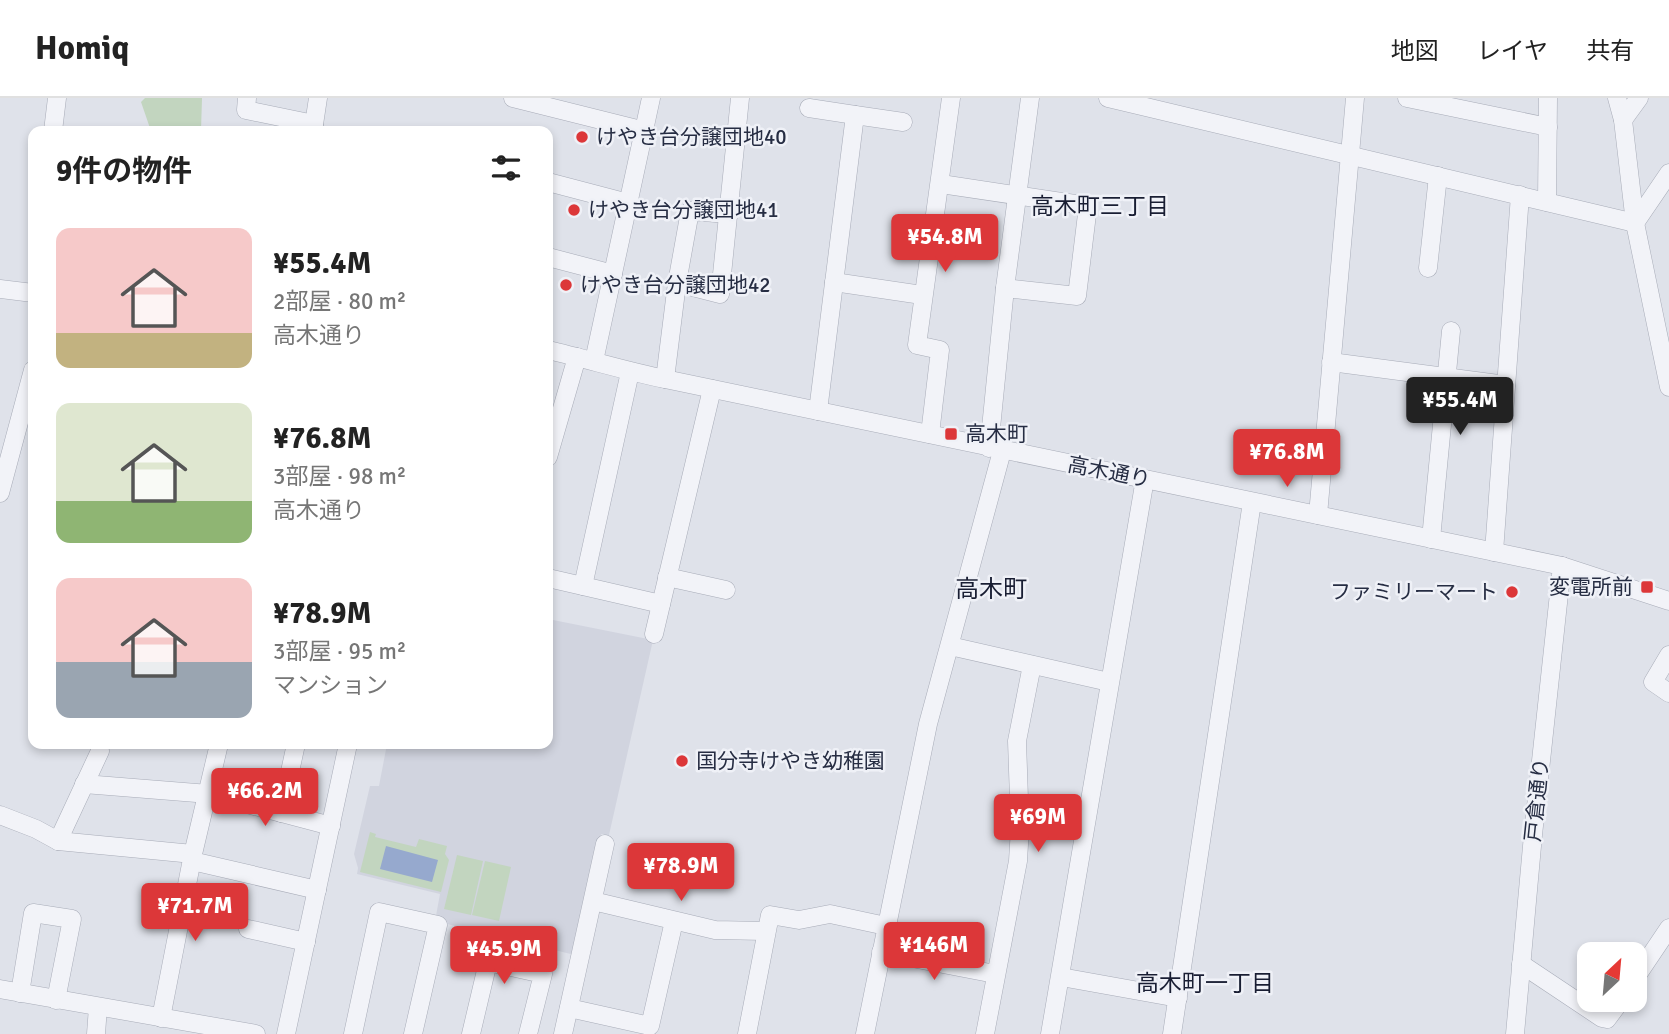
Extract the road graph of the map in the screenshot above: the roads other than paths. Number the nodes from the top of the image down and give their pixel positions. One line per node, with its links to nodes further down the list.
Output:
1 (57, 98): 19 (street)
2 (247, 98): 20 (street)
3 (318, 98): 21 (street)
4 (513, 98): 23 (street)
5 (652, 98): 23 (street)
6 (740, 98): 33 (street)
7 (951, 98): 28 (street)
8 (1030, 98): 30 (street)
9 (1108, 98): 24 (street)
10 (1355, 98): 24 (street)
11 (1407, 98): 22 (street)
12 (1548, 98): 22 (street)
13 (1617, 98): 17 (street)
14 (1639, 98): 17 (street)
15 (809, 108): 16 (street)
16 (855, 115): 18 (street); 38 (street)
17 (1623, 120): 34 (street)
18 (903, 122)
19 (53, 126)
20 (306, 126)
21 (314, 126)
22 (1548, 127): 31 (street)
23 (645, 131): 32 (street)
24 (1350, 155): 26 (street); 48 (street)
25 (1669, 173): 34 (street)
26 (1438, 176): 29 (street); 36 (street)
27 (553, 183): 32 (street)
28 (941, 184): 30 (street); 43 (street)
29 (1520, 195): 31 (street); 53 (street)
30 (1018, 196): 40 (street); 40 (street)
31 (1547, 202): 34 (street)
32 (628, 203): 37 (street)
33 (729, 214): 39 (street); 39 (street)
34 (1635, 223): 45 (street)
35 (553, 258): 37 (street)
36 (1428, 268)
37 (613, 274): 47 (street)
38 (834, 282): 43 (street); 56 (street)
39 (677, 283): 51 (street)
40 (1006, 288): 60 (street)
41 (0, 289): 42 (street)
42 (28, 292)
43 (922, 295): 57 (street)
44 (1451, 331): 50 (street)
45 (1664, 337): 54 (street)
46 (553, 351): 47 (street, 高木通り)
47 (585, 359): 49 (street, 高木通り); 59 (street)
48 (1331, 362): 50 (street); 64 (street)
49 (630, 372): 51 (street, 高木通り); 70 (street)
50 (1447, 377): 53 (street); 65 (street)
51 (665, 379): 55 (street, 高木通り)
52 (28, 383): 58 (street)
53 (1506, 386): 66 (street)
54 (1669, 387)
55 (712, 389): 56 (street, 高木通り); 68 (street)
56 (818, 411): 57 (street, 高木通り)
57 (930, 434): 60 (street, 高木通り)
58 (6, 441): 62 (street)
59 (553, 444)
60 (996, 449): 61 (street, 高木通り); 75 (street)
61 (1145, 479): 63 (street, 高木通り); 78 (street)
62 (0, 493)
63 (1252, 502): 64 (street, 高木通り); 107 (street)
64 (1318, 515): 65 (street, 高木通り)
65 (1431, 539): 66 (street, 高木通り)
66 (1494, 552): 67 (street, 高木通り)
67 (1562, 566): 72 (street, 高木通り); 102 (street, 戸倉通り)
68 (667, 576): 71 (street); 73 (street)
69 (553, 579): 70 (street)
70 (583, 586): 73 (street)
71 (726, 590)
72 (1669, 601)
73 (661, 604): 74 (street)
74 (654, 634)
75 (950, 646): 77 (street); 95 (street)
76 (1669, 655): 79 (street)
77 (1032, 665): 78 (street); 103 (street)
78 (1109, 682): 104 (street)
79 (1669, 693)
80 (218, 749): 85 (street)
81 (295, 749): 86 (street)
82 (347, 749): 88 (street)
83 (100, 751): 84 (street)
84 (84, 784): 85 (street); 89 (street)
85 (209, 794): 86 (street); 91 (street)
86 (281, 813): 88 (street)
87 (0, 815): 89 (street)
88 (331, 826): 92 (street)
89 (58, 841): 91 (street)
90 (605, 844): 93 (street)
91 (192, 857): 92 (street); 111 (street)
92 (317, 890): 99 (street)
93 (593, 901): 94 (street); 110 (street)
94 (674, 921): 98 (street); 110 (street)
95 (886, 926): 98 (street); 100 (street)
96 (1669, 928): 101 (street)
97 (248, 929): 99 (street)
98 (766, 931): 121 (street)
99 (306, 942): 115 (street)
100 (881, 953): 103 (street); 122 (street)
101 (1647, 961)
102 (1521, 964): 112 (street); 126 (street, 戸倉通り)
103 (995, 974): 123 (street)
104 (1061, 977): 107 (street); 124 (street)
105 (0, 989): 106 (street)
106 (20, 993): 108 (street); 108 (street)
107 (1178, 998): 125 (street)
108 (56, 1000): 109 (street)
109 (98, 1007): 111 (street); 113 (street)
110 (569, 1008): 120 (street)
111 (167, 1024): 114 (street)
112 (1604, 1026)
113 (96, 1034)
114 (256, 1034)
115 (286, 1034)
116 (353, 1034): 117 (street)
117 (413, 1034)
118 (471, 1034): 119 (street)
119 (528, 1034)
120 (563, 1034)
121 (747, 1034)
122 (866, 1034)
123 (985, 1034)
124 (1050, 1034)
125 (1172, 1034)
126 (1515, 1034)

